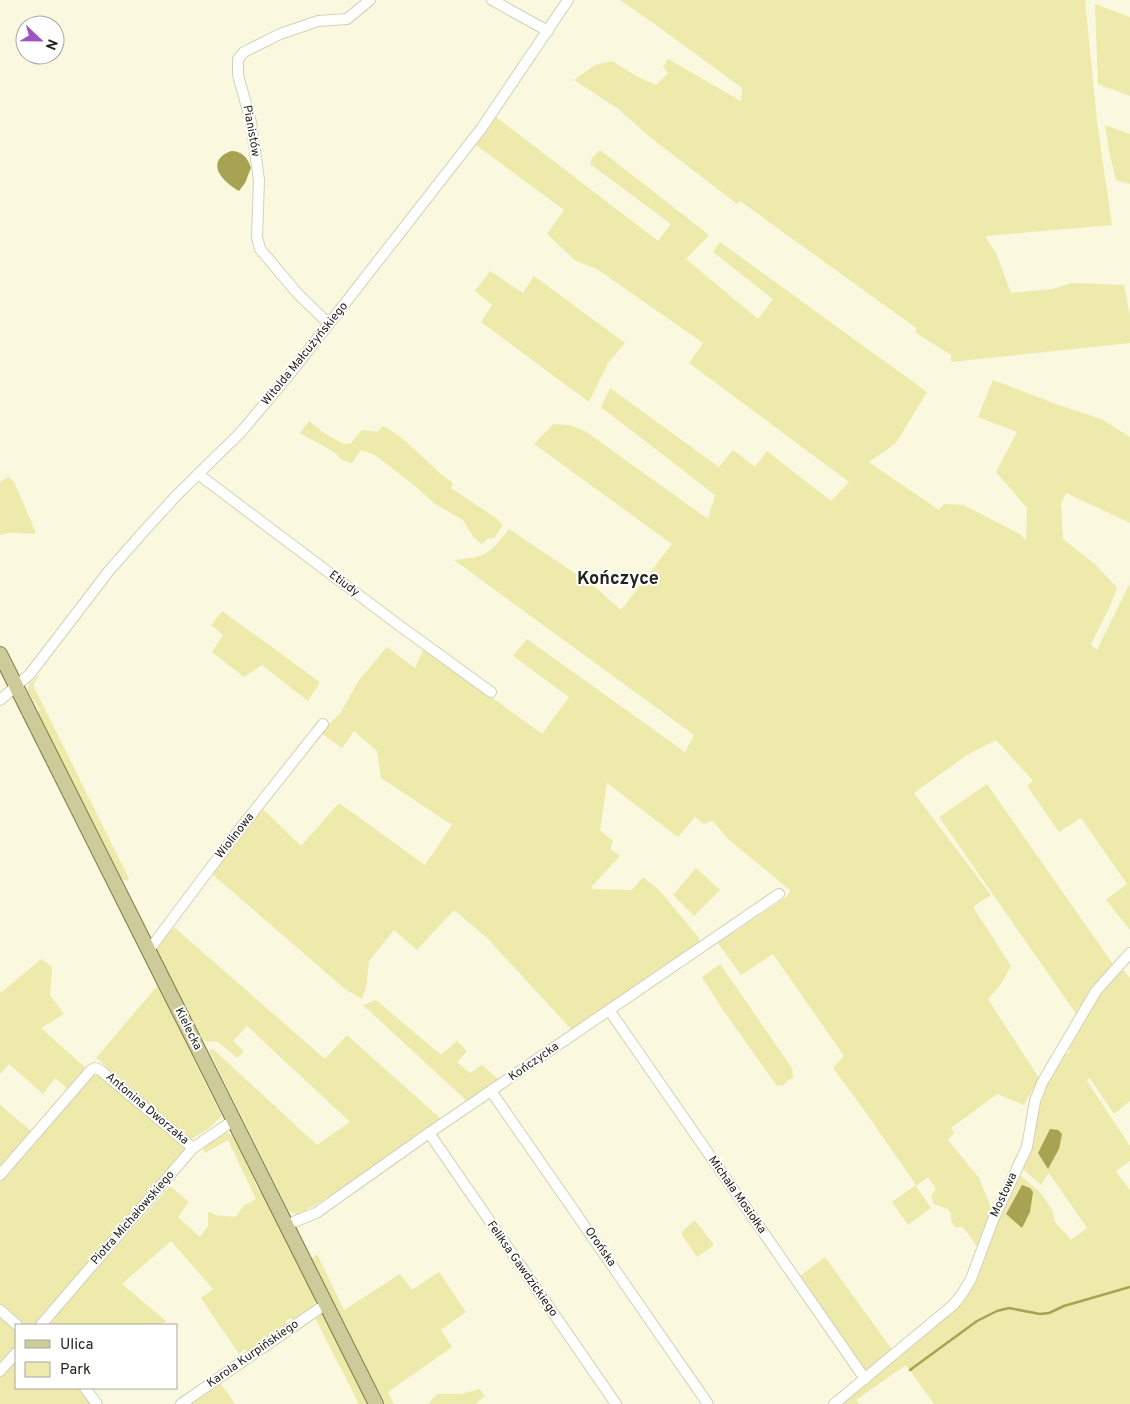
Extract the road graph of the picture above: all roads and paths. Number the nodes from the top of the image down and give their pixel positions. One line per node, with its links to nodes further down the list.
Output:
1 (370, 0): 5 (street, Pianistów)
2 (492, 0): 4 (street)
3 (568, 0): 4 (street, Witolda Małcużyńskiego)
4 (548, 31): 5 (street, Witolda Małcużyńskiego)
5 (329, 324): 6 (street, Witolda Małcużyńskiego)
6 (198, 474): 8 (street, Witolda Małcużyńskiego); 9 (street, Etiudy)
7 (0, 654): 8 (main road, Kielecka)
8 (16, 685): 10 (street, Witolda Małcużyńskiego); 13 (main road, Kielecka)
9 (491, 692)
10 (0, 700)
11 (323, 724): 13 (street, Wiolinowa)
12 (779, 894): 15 (street, Kończycka)
13 (149, 950): 17 (main road, Kielecka)
14 (1130, 953): 28 (street, Mostowa)
15 (609, 1010): 16 (street, Kończycka); 28 (street, Michała Mosiołka)
16 (491, 1091): 18 (street, Kończycka); 34 (street, Orońska)
17 (234, 1120): 19 (street, Piotra Michałowskiego); 21 (main road, Kielecka)
18 (429, 1133): 21 (street, Kończycka); 33 (street, Feliksa Gawdzickiego)
19 (193, 1148): 20 (street, Antonina Dworzaka); 25 (street, Piotra Michałowskiego)
20 (0, 1175)
21 (286, 1225): 22 (main road, Kielecka)
22 (326, 1304): 31 (street, Karola Kurpińskiego); 32 (main road, Kielecka)
23 (0, 1310): 24 (street)
24 (16, 1324)
25 (42, 1324)
26 (15, 1354): 27 (street)
27 (0, 1371)
28 (865, 1379): 35 (street, Mostowa)
29 (86, 1389): 30 (street)
30 (97, 1404)
31 (181, 1404)
32 (376, 1404)
33 (616, 1404)
34 (708, 1404)
35 (834, 1404)

